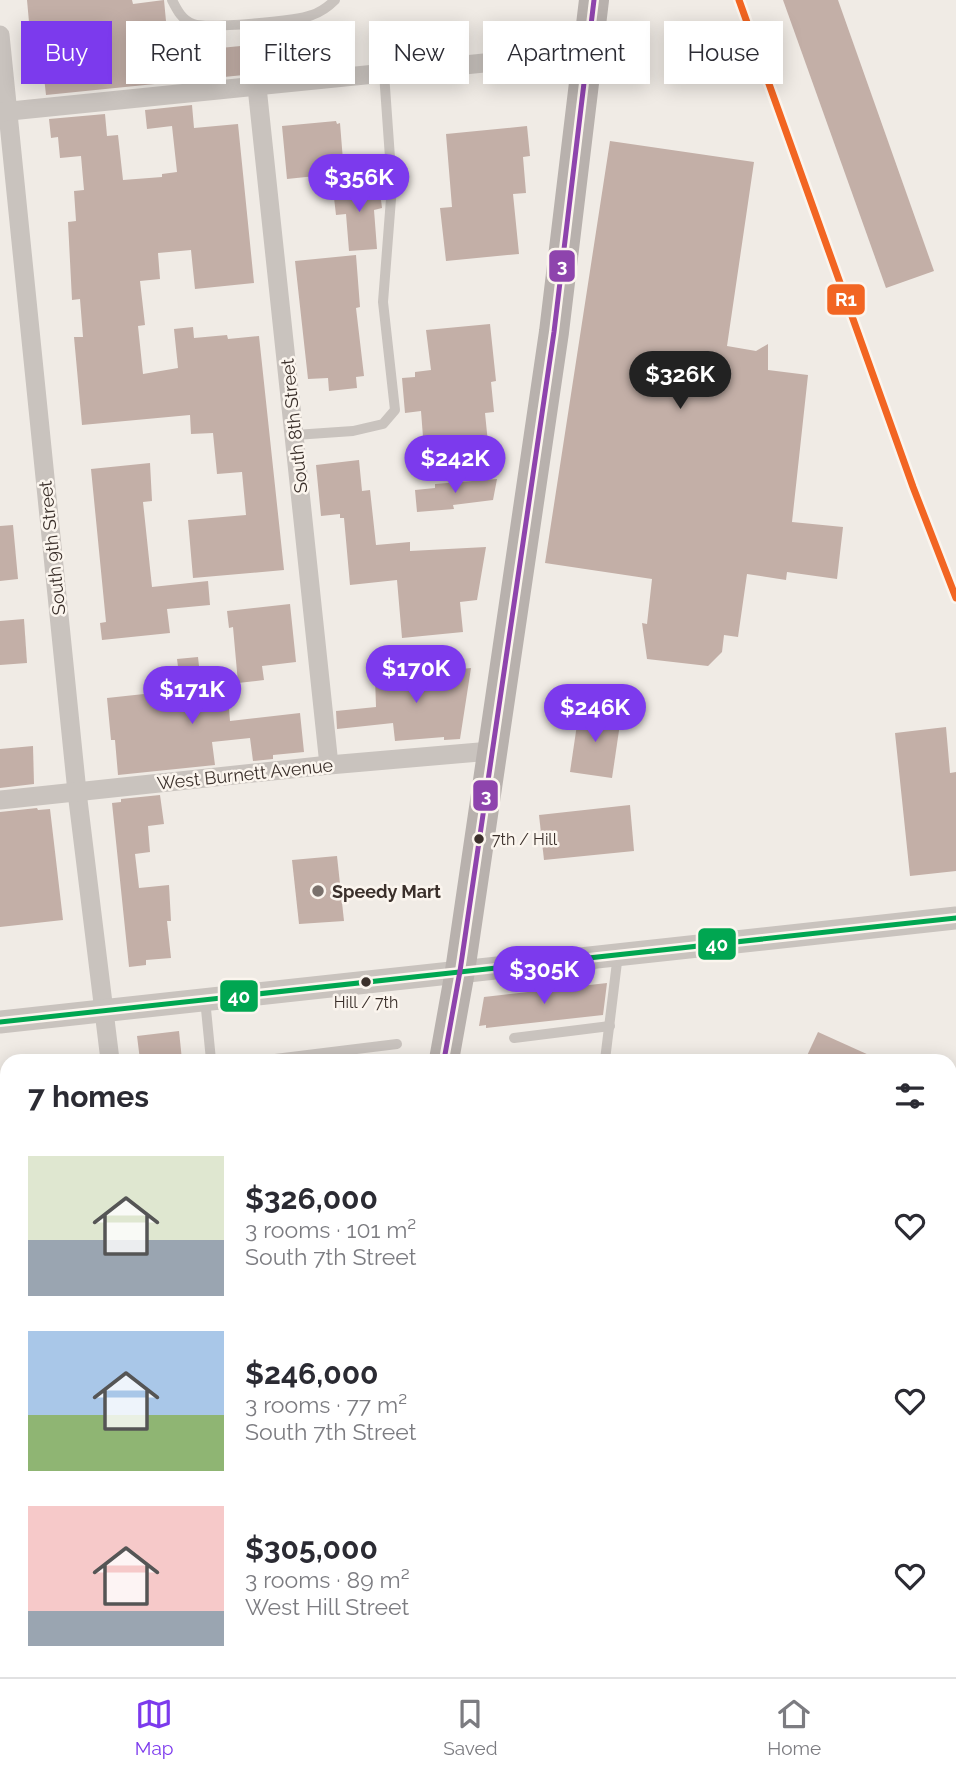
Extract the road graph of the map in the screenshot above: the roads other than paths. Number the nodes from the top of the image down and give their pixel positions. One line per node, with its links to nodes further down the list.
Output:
1 (172, 0): 2 (lane)
2 (335, 0)
3 (594, 0): 10 (main road)
4 (0, 35): 8 (street, South 9th Street)
5 (369, 75): 7 (street)
6 (385, 84): 9 (lane)
7 (257, 87): 8 (street); 9 (street, South 8th Street)
8 (4, 111): 12 (street, South 9th Street)
9 (295, 435): 11 (street, South 8th Street)
10 (491, 751): 11 (street, West Burnett Avenue); 16 (main road)
11 (329, 765): 12 (street, West Burnett Avenue)
12 (77, 792): 13 (street, West Burnett Avenue); 18 (street, South 9th Street)
13 (0, 800)
14 (956, 918): 15 (street)
15 (618, 954): 16 (street); 20 (lane)
16 (460, 971): 17 (street); 26 (main road)
17 (205, 999): 18 (street); 24 (lane)
18 (103, 1009): 19 (street); 23 (street, South 9th Street)
19 (0, 1022)
20 (610, 1027): 21 (lane); 27 (lane)
21 (514, 1038)
22 (397, 1044): 25 (lane)
23 (109, 1054)
24 (210, 1054)
25 (316, 1054)
26 (445, 1054)
27 (606, 1054)

